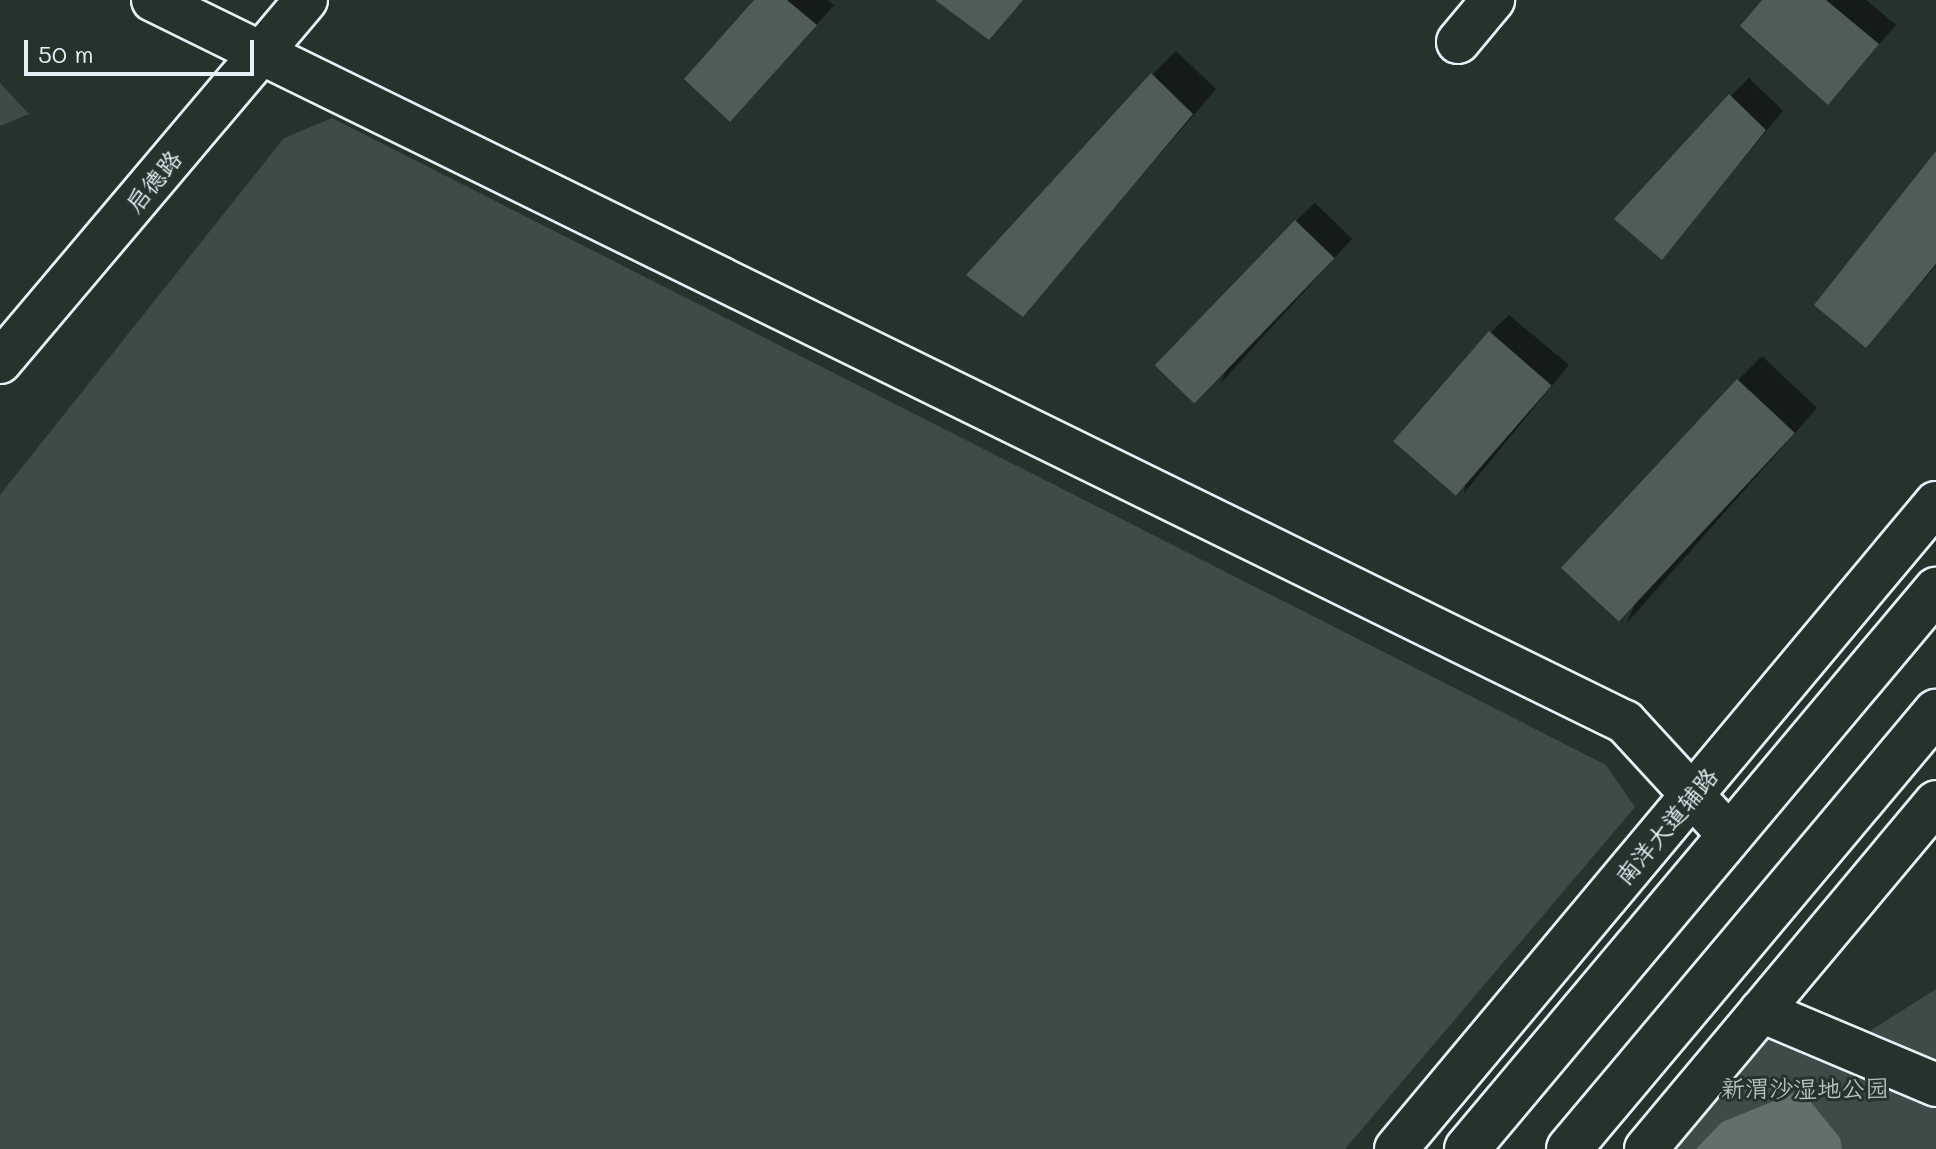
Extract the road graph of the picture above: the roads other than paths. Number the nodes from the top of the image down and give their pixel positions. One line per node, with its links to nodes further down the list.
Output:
1 (153, 0): 5 (street)
2 (306, 0): 5 (street, 启德路)
3 (1493, 0): 4 (street)
4 (1458, 42)
5 (262, 52): 6 (street, 启德路); 10 (street)
6 (0, 362)
7 (1936, 503): 10 (street, 南洋大道辅路)
8 (1936, 590): 12 (main road)
9 (1936, 712): 17 (main road)
10 (1691, 796): 12 (street); 15 (street, 南洋大道辅路)
11 (1936, 802): 13 (street)
12 (1730, 836): 16 (main road)
13 (1761, 1011): 14 (street); 18 (street)
14 (1936, 1085)
15 (1396, 1149)
16 (1467, 1149)
17 (1569, 1149)
18 (1646, 1149)

